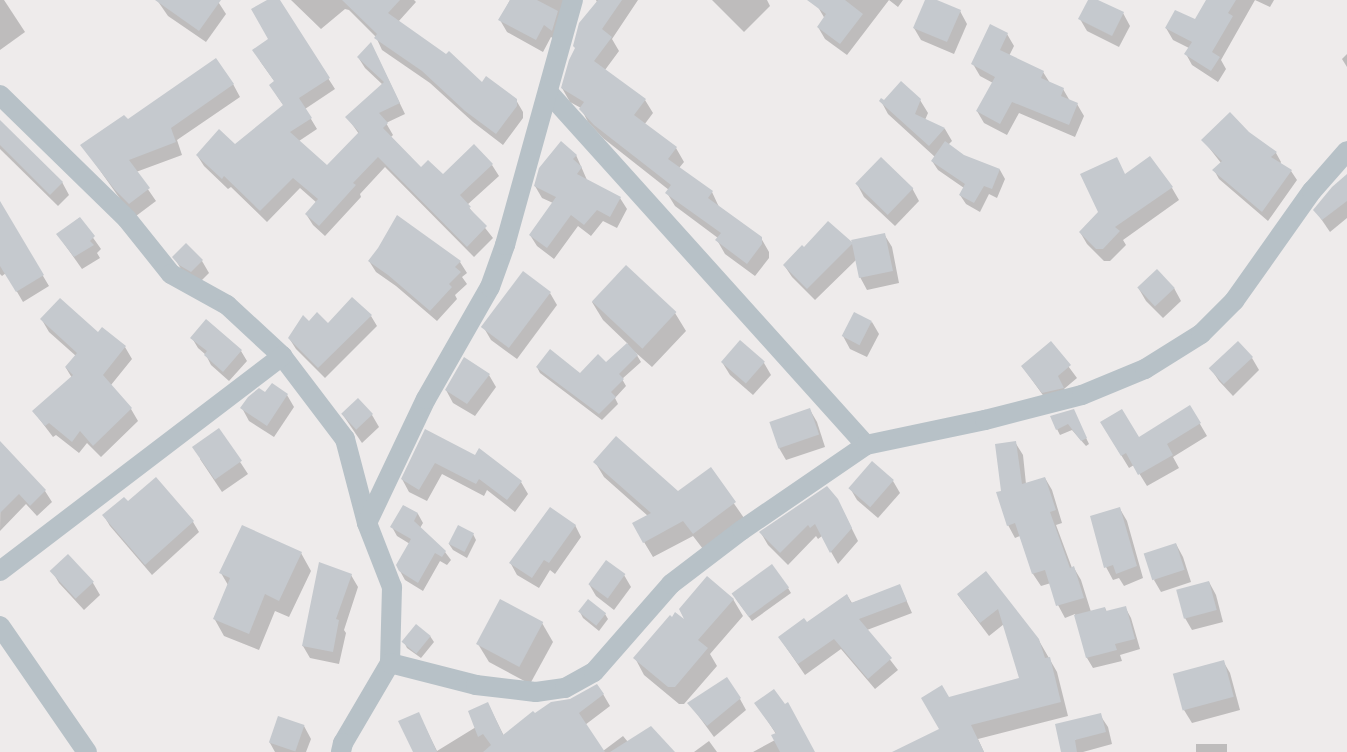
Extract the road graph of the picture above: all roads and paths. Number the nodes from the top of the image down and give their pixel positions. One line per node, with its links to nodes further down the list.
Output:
1 (573, 0): 2 (street)
2 (548, 92): 6 (street); 7 (street)
3 (0, 94): 5 (street)
4 (1347, 150): 6 (street)
5 (282, 356): 7 (street); 8 (street)
6 (866, 445): 10 (street)
7 (367, 522): 10 (street)
8 (0, 571)
9 (0, 626): 11 (street)
10 (390, 664): 12 (street)
11 (87, 752)
12 (341, 752)

